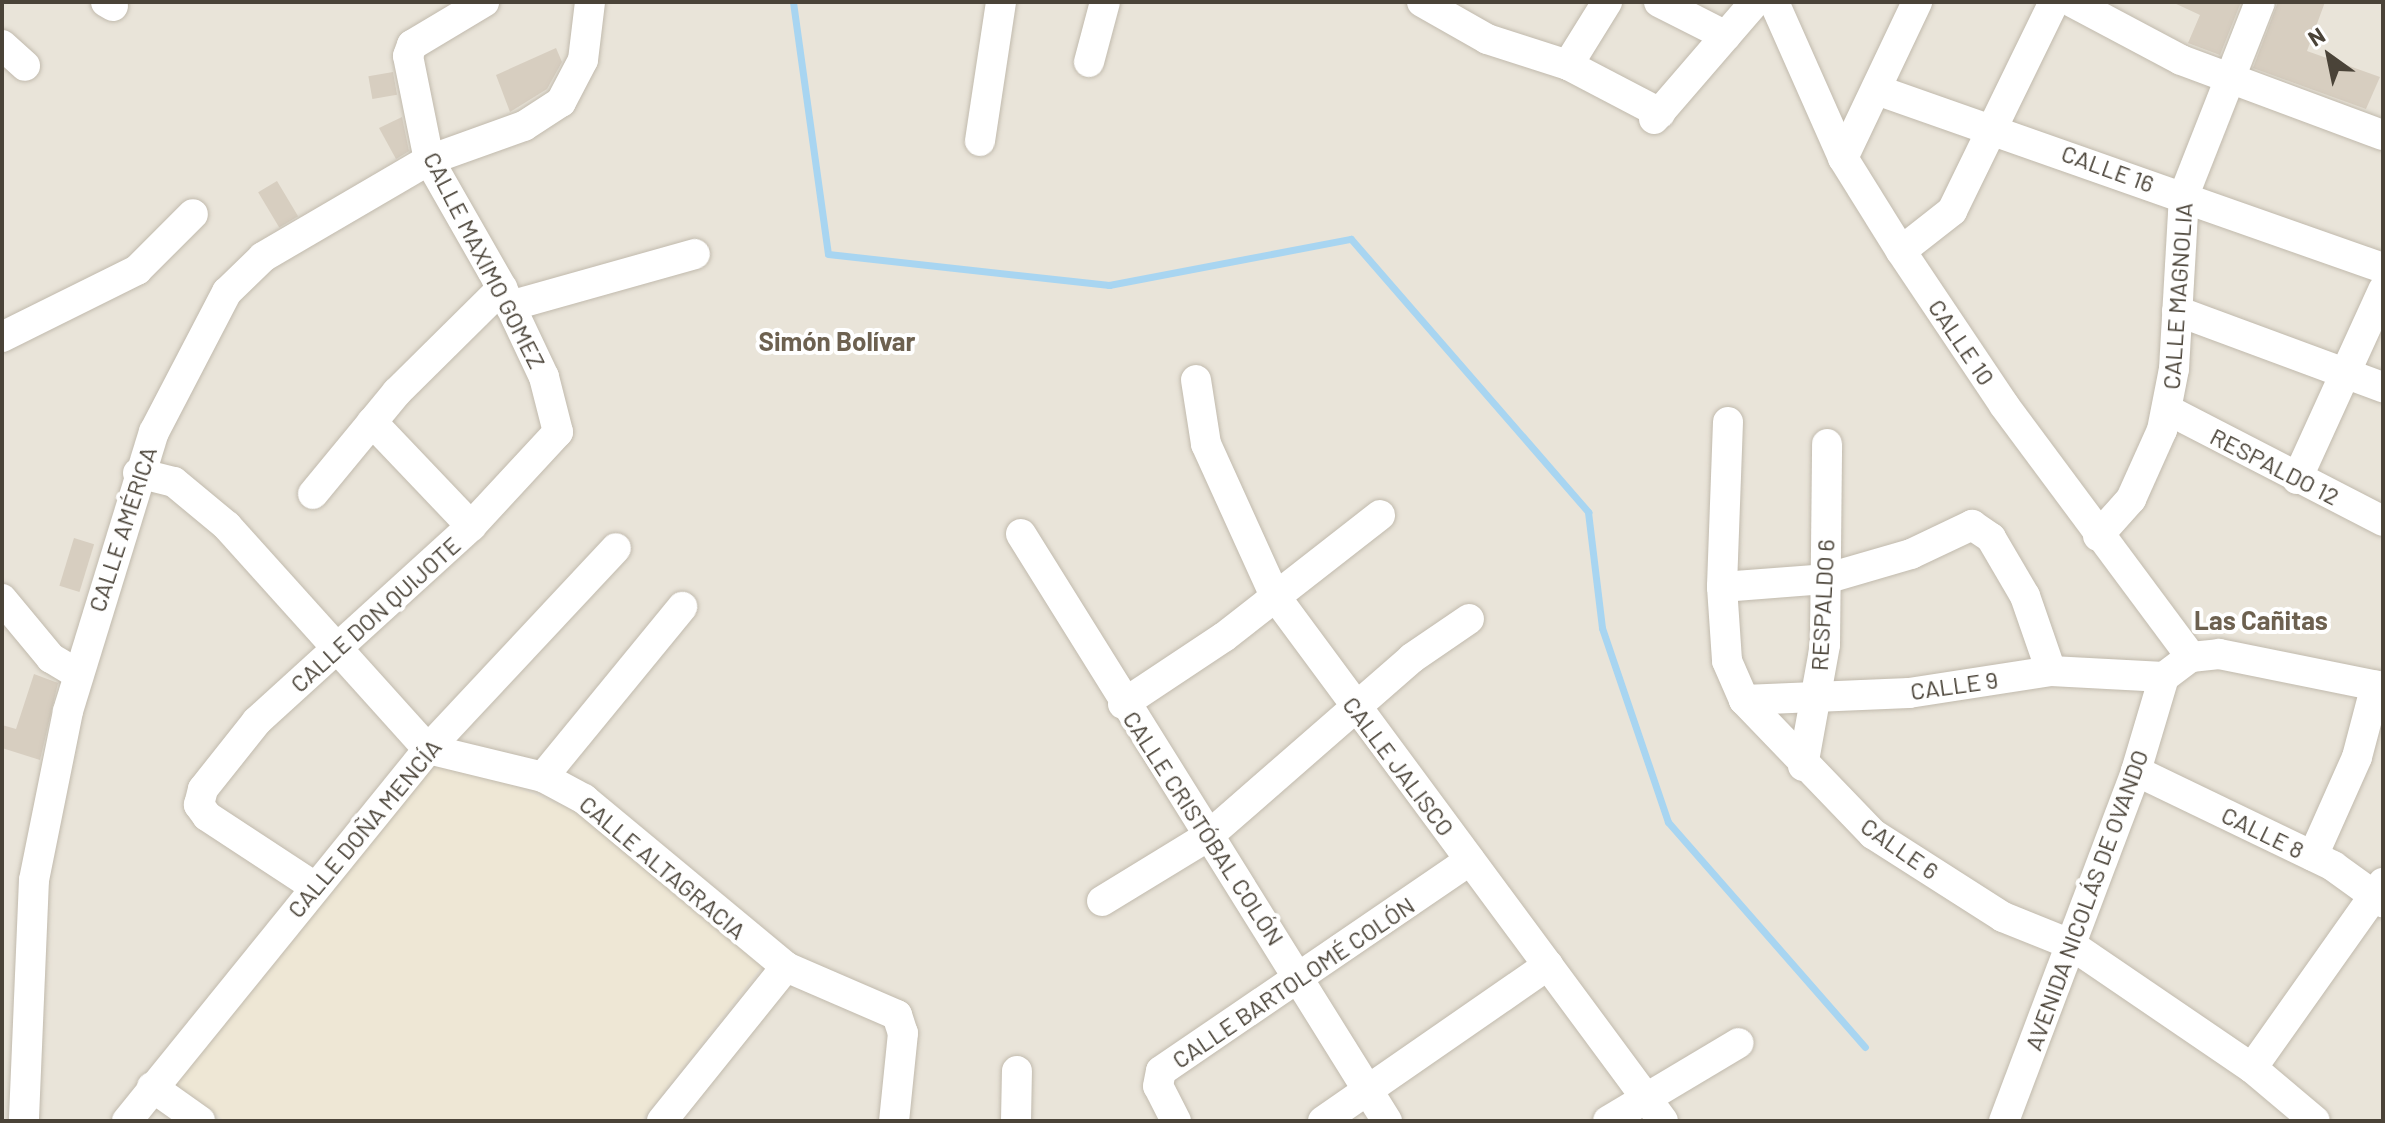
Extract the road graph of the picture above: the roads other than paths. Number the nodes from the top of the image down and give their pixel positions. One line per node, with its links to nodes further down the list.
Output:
1 (484, 2): 26 (street, CALLE MAXIMO GOMEZ)
2 (590, 2): 26 (street, CALLE AMÉRICA)
3 (1001, 2): 24 (street)
4 (1105, 2): 17 (street)
5 (1422, 2): 18 (street)
6 (1607, 2): 18 (street)
7 (1659, 2): 15 (street)
8 (1755, 2): 15 (street)
9 (1774, 2): 25 (street, CALLE 10)
10 (1917, 2): 21 (street)
11 (2054, 2): 22 (street)
12 (2072, 2): 14 (street)
13 (2260, 2): 20 (street, CALLE MAGNOLIA)
14 (2100, 10): 20 (street)
15 (1726, 36): 18 (street)
16 (2, 45): 19 (street)
17 (1089, 62)
18 (1568, 65)
19 (25, 66)
20 (2229, 79): 23 (street); 27 (street, CALLE MAGNOLIA)
21 (1877, 90): 22 (street, CALLE 16); 25 (street)
22 (1993, 131): 27 (street, CALLE 16); 29 (street)
23 (2383, 135)
24 (980, 141)
25 (1843, 158): 29 (street, CALLE 10)
26 (429, 160): 33 (street, CALLE MAXIMO GOMEZ); 44 (street, CALLE AMÉRICA)
27 (2184, 195): 31 (street, CALLE 16); 34 (street, CALLE MAGNOLIA)
28 (193, 214): 35 (street)
29 (1901, 251): 51 (street, CALLE 10)
30 (695, 254): 33 (street)
31 (2383, 268)
32 (2383, 290): 36 (street)
33 (506, 297): 40 (street, CALLE MAXIMO GOMEZ); 41 (street)
34 (2177, 311): 36 (street); 39 (street, CALLE MAGNOLIA)
35 (2, 337)
36 (2349, 374): 38 (street); 45 (street)
37 (1196, 380): 55 (street, CALLE JALISCO)
38 (2383, 387)
39 (2168, 410): 45 (street, RESPALDO 12); 51 (street, CALLE MAGNOLIA)
40 (556, 416): 49 (street, CALLE DON QUIJOTE)
41 (372, 422): 46 (street); 49 (street)
42 (1728, 422): 54 (street, CALLE 6)
43 (1827, 444): 53 (street, RESPALDO 6)
44 (138, 473): 59 (street); 62 (street, CALLE AMÉRICA)
45 (2297, 479): 48 (street, RESPALDO 12)
46 (313, 494)
47 (1380, 515): 55 (street)
48 (2383, 521)
49 (471, 526): 59 (street, CALLE DON QUIJOTE)
50 (1021, 534): 67 (street, CALLE CRISTÓBAL COLÓN)
51 (2098, 536): 60 (street, CALLE 10)
52 (616, 548): 69 (street, CALLE DOÑA MENCÍA)
53 (1825, 579): 54 (street); 61 (street); 65 (street, RESPALDO 6)
54 (1722, 587): 66 (street, CALLE 6)
55 (1275, 596): 67 (street); 68 (street, CALLE JALISCO)
56 (2, 599): 62 (street)
57 (682, 607): 72 (street)
58 (1469, 619): 68 (street)
59 (341, 647): 69 (street); 76 (street, CALLE DON QUIJOTE)
60 (2191, 657): 63 (street); 64 (street)
61 (2051, 671): 63 (street, CALLE 9); 65 (street, CALLE 9)
62 (78, 674): 89 (street, CALLE AMÉRICA)
63 (2164, 677): 71 (street, AVENIDA NICOLÁS DE OVANDO)
64 (2380, 686): 74 (street)
65 (1816, 694): 66 (street, CALLE 9); 70 (street, RESPALDO 6)
66 (1744, 700): 70 (street, CALLE 6)
67 (1123, 704): 73 (street, CALLE CRISTÓBAL COLÓN)
68 (1353, 708): 73 (street); 75 (street, CALLE JALISCO)
69 (428, 749): 72 (street, CALLE ALTAGRACIA); 76 (street, CALLE DOÑA MENCÍA)
70 (1803, 766): 79 (street, CALLE 6)
71 (2136, 771): 74 (street, CALLE 8); 79 (street, AVENIDA NICOLÁS DE OVANDO)
72 (543, 777): 81 (street, CALLE ALTAGRACIA)
73 (1207, 837): 78 (street); 82 (street, CALLE CRISTÓBAL COLÓN)
74 (2313, 856): 77 (street, CALLE 8)
75 (1470, 860): 80 (street, CALLE JALISCO); 82 (street, CALLE BARTOLOMÉ COLÓN)
76 (315, 887): 86 (street, CALLE DOÑA MENCÍA)
77 (2380, 893): 84 (street)
78 (1102, 901)
79 (2070, 944): 84 (street, CALLE 6); 99 (street, AVENIDA NICOLÁS DE OVANDO)
80 (1548, 965): 87 (street); 88 (street, CALLE JALISCO)
81 (786, 967): 90 (street); 93 (street, CALLE ALTAGRACIA)
82 (1303, 980): 87 (street, CALLE CRISTÓBAL COLÓN); 95 (street, CALLE BARTOLOMÉ COLÓN)
83 (1739, 1043): 88 (street)
84 (2252, 1068): 100 (street, CALLE 6)
85 (1017, 1071): 94 (street)
86 (152, 1087): 91 (street, CALLE DOÑA MENCÍA); 92 (street)
87 (1370, 1092): 96 (street); 97 (street, CALLE CRISTÓBAL COLÓN)
88 (1655, 1109): 98 (street)
89 (17, 1112)
90 (665, 1120)
91 (127, 1121)
92 (200, 1121)
93 (894, 1121)
94 (1016, 1121)
95 (1176, 1121)
96 (1323, 1121)
97 (1387, 1121)
98 (1608, 1121)
99 (2004, 1121)
100 (2315, 1121)

